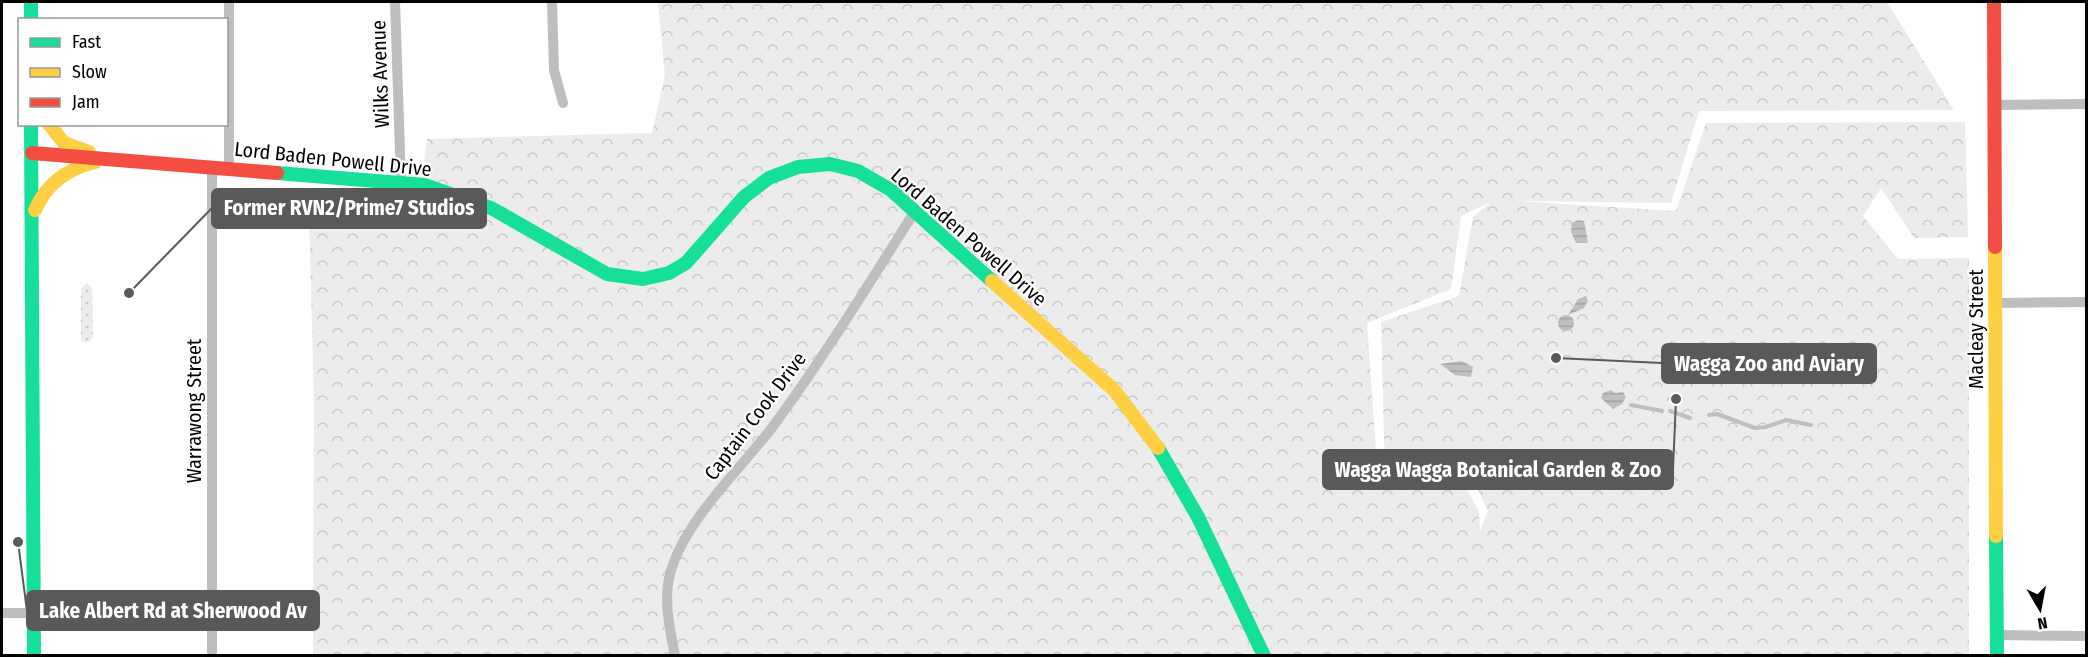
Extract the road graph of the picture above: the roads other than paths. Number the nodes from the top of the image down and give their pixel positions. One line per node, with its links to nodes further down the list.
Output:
1 (31, 2): 6 (street)
2 (229, 2): 15 (street)
3 (395, 2): 16 (street, Wilks Avenue)
4 (552, 2): 7 (street)
5 (1994, 2): 9 (street, Macleay Street)
6 (31, 18)
7 (563, 103)
8 (2086, 104): 9 (street)
9 (1994, 105): 20 (street, Macleay Street)
10 (31, 126): 12 (street)
11 (51, 126): 13 (street)
12 (32, 153): 13 (street, Lord Baden Powell Drive); 18 (street)
13 (112, 159): 14 (street, Lord Baden Powell Drive); 18 (street)
14 (212, 167): 15 (street, Lord Baden Powell Drive); 26 (street, Warrawong Street)
15 (229, 168): 16 (street, Lord Baden Powell Drive)
16 (401, 182): 17 (street, Lord Baden Powell Drive)
17 (915, 211): 27 (street, Captain Cook Drive); 28 (street, Lord Baden Powell Drive)
18 (33, 216): 22 (street)
19 (2086, 302): 20 (street)
20 (1995, 303): 23 (street, Macleay Street)
21 (2, 613): 22 (street)
22 (35, 613): 25 (street)
23 (1997, 636): 24 (street); 29 (street, Macleay Street)
24 (2086, 636)
25 (34, 656)
26 (213, 656)
27 (675, 656)
28 (1264, 656)
29 (1997, 656)

